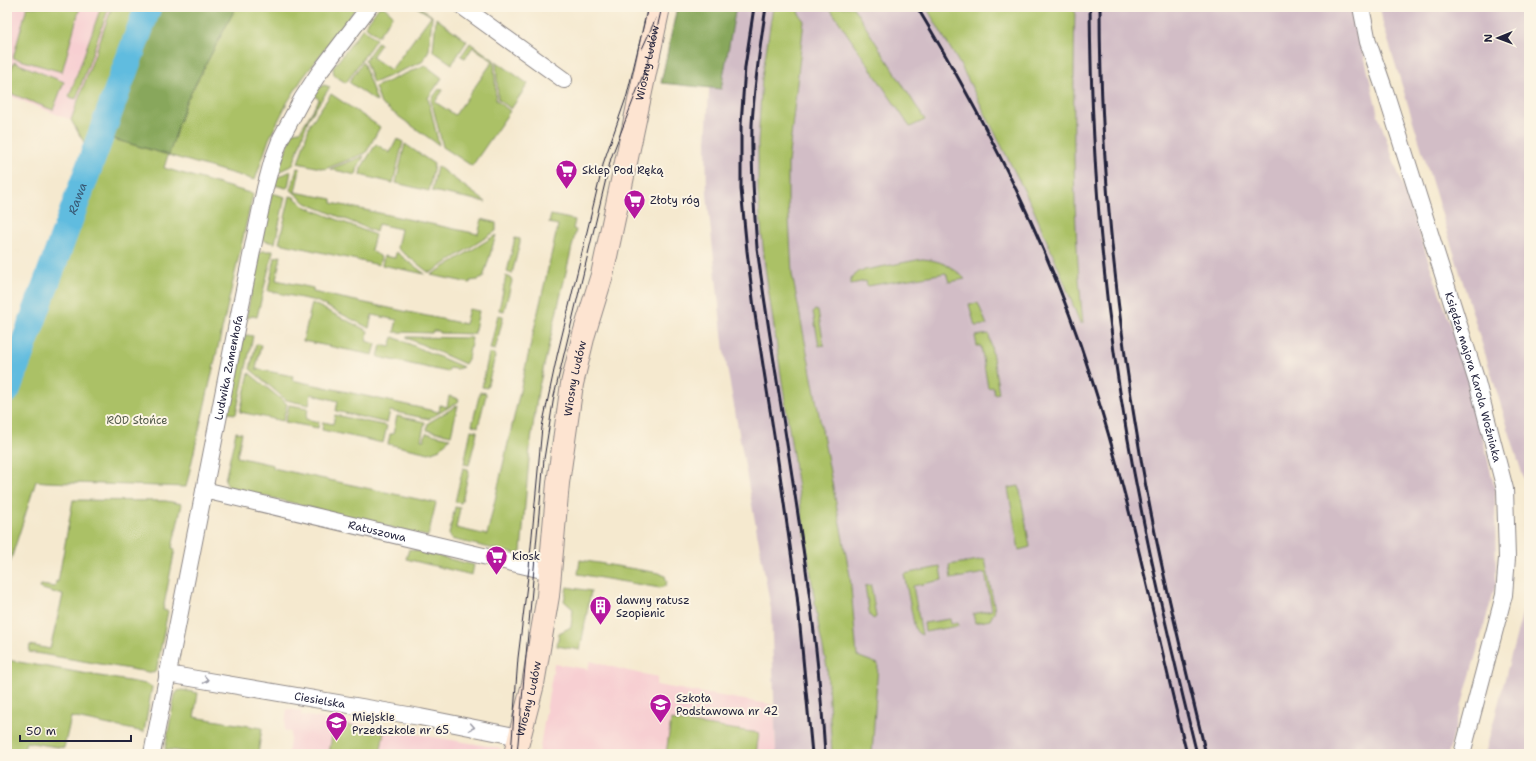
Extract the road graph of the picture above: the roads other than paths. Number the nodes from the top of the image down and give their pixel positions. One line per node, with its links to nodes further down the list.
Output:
1 (369, 7): 6 (street, Ludwika Zamenhofa)
2 (463, 7): 5 (street)
3 (659, 7): 7 (street, Wiosny Ludów)
4 (1361, 7): 11 (street, Księdza majora Karola Woźniaka)
5 (564, 80)
6 (204, 490): 7 (street, Ratuszowa); 8 (street, Ludwika Zamenhofa)
7 (551, 572): 9 (street, Wiosny Ludów)
8 (167, 674): 9 (street, Ciesielska, one-way to 9); 10 (street, Ludwika Zamenhofa)
9 (517, 745)
10 (152, 754)
11 (1462, 754)

